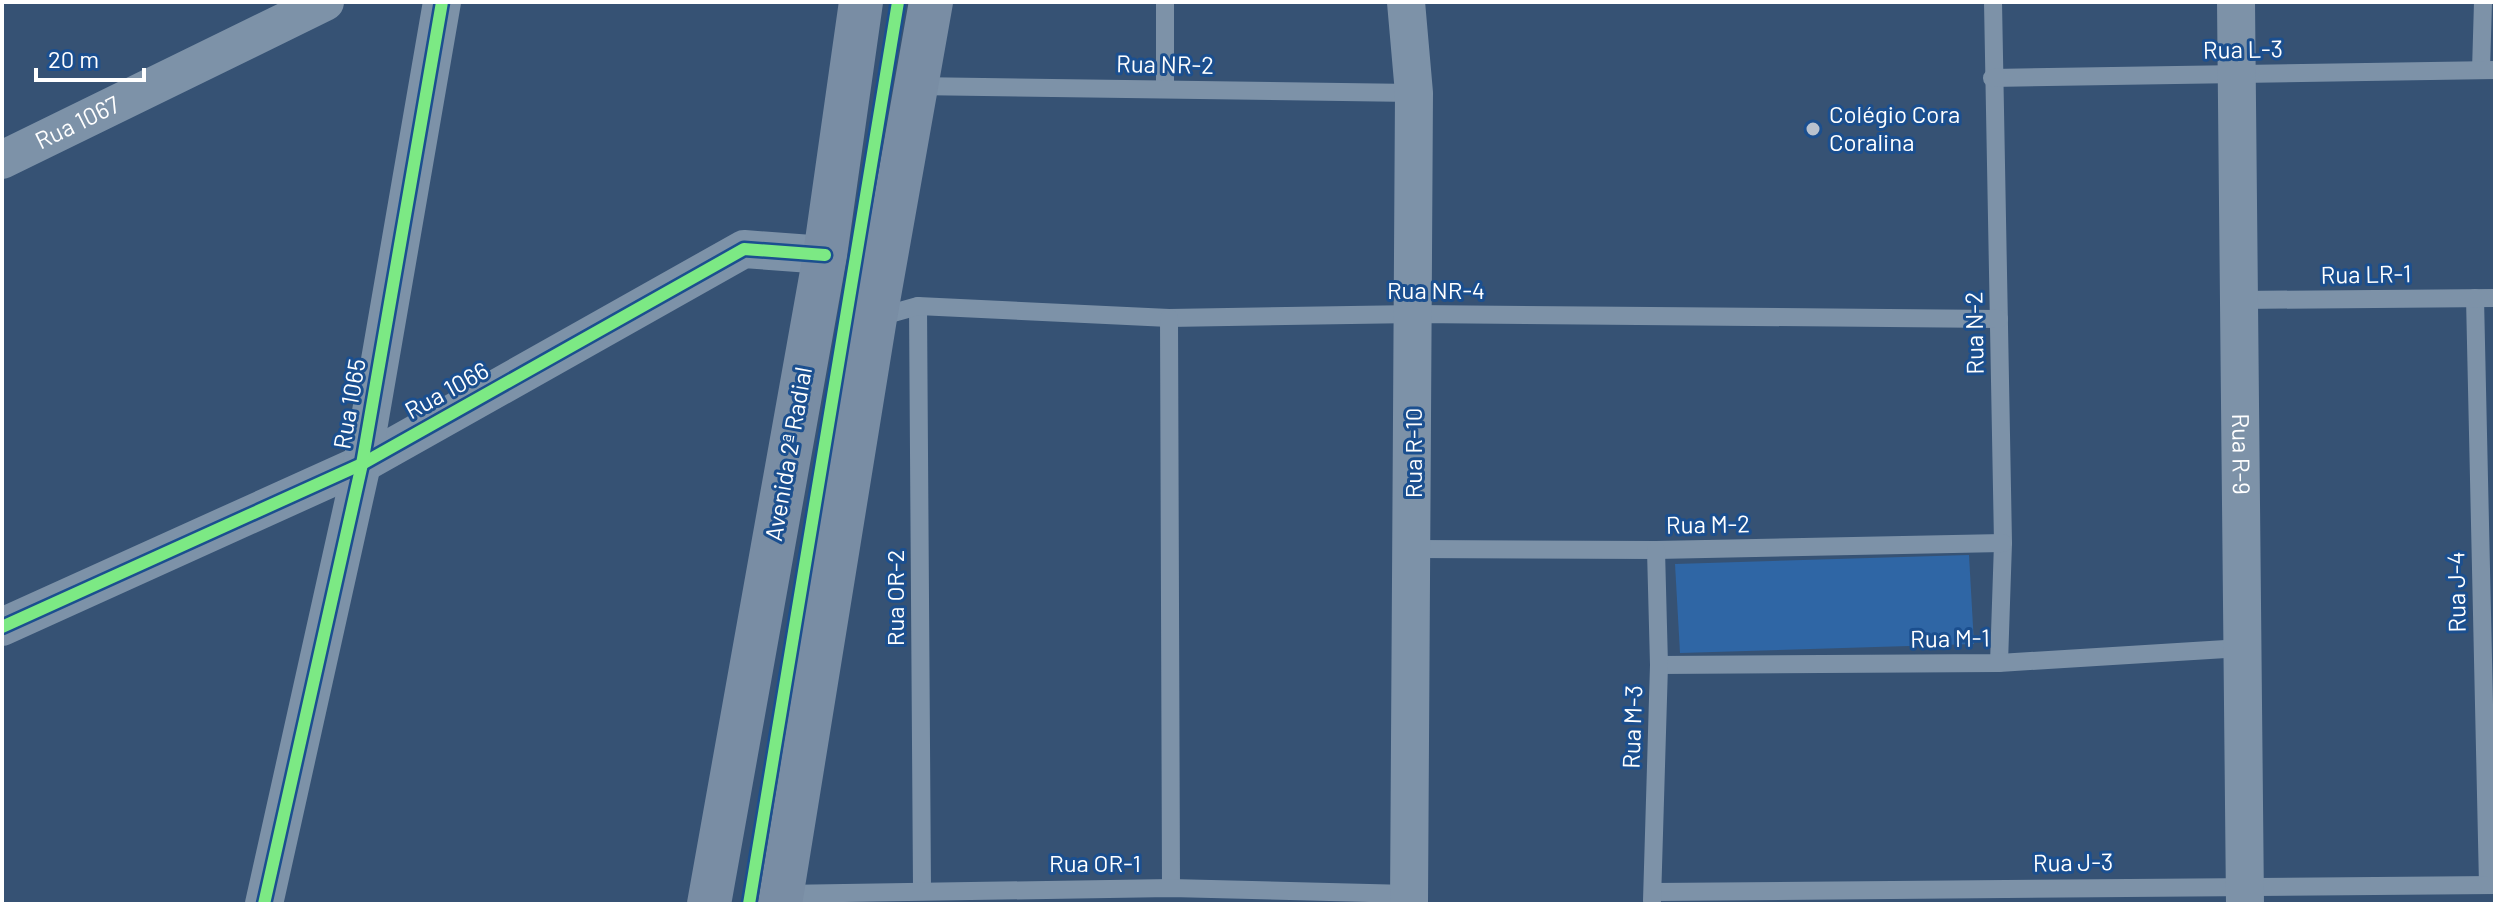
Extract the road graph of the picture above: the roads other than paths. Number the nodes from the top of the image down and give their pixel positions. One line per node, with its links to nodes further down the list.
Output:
1 (325, 2): 16 (street, Rua 1067)
2 (442, 2): 26 (street, Rua 1065)
3 (861, 2): 17 (main road, Avenida 2ª Radial)
4 (931, 2): 13 (main road)
5 (1165, 2): 14 (lane)
6 (1406, 2): 15 (street, Rua R-10)
7 (1993, 2): 12 (lane, Rua N-2)
8 (2236, 2): 11 (street, Rua R-9)
9 (2483, 2): 10 (lane)
10 (2488, 70): 11 (lane, Rua L-3)
11 (2235, 74): 12 (lane, Rua L-3); 20 (street, Rua R-9)
12 (1992, 78): 25 (lane, Rua N-2)
13 (914, 86): 14 (lane, Rua NR-2); 23 (main road)
14 (1165, 89): 15 (lane, Rua NR-2)
15 (1414, 93): 22 (street, Rua R-10)
16 (2, 160)
17 (825, 255): 26 (street, Rua 1066); 43 (main road, Avenida 2ª Radial)
18 (2475, 298): 19 (lane, Rua LR-1); 20 (lane, Rua LR-1); 27 (lane, Rua J-4)
19 (2495, 298)
20 (2238, 300): 32 (street, Rua R-9)
21 (918, 306): 23 (lane, Rua NR-4); 24 (lane, Rua NR-4); 37 (lane, Rua OR-2)
22 (1415, 314): 24 (lane, Rua NR-4); 25 (lane, Rua NR-4); 29 (street, Rua R-10)
23 (875, 318): 40 (main road)
24 (1169, 318): 36 (lane)
25 (1999, 319): 28 (lane, Rua N-2)
26 (362, 464): 31 (street, Rua 1066); 42 (street, Rua 1065)
27 (2488, 537): 35 (lane, Rua J-4)
28 (2003, 543): 30 (lane, Rua M-2); 33 (lane, Rua N-2)
29 (1413, 549): 30 (lane, Rua M-2); 41 (street, Rua R-10)
30 (1656, 550): 34 (lane, Rua M-3)
31 (2, 627)
32 (2242, 648): 33 (lane, Rua M-1); 38 (street, Rua R-9)
33 (1999, 663): 34 (lane, Rua M-1)
34 (1659, 665): 39 (lane, Rua M-3)
35 (2491, 885): 38 (lane, Rua J-3)
36 (1171, 888): 37 (lane, Rua OR-1); 41 (lane, Rua OR-1)
37 (922, 889): 40 (lane, Rua OR-1)
38 (2245, 894): 39 (lane, Rua J-3)
39 (1652, 898)
40 (780, 899)
41 (1409, 899)
42 (264, 904)
43 (709, 904)

